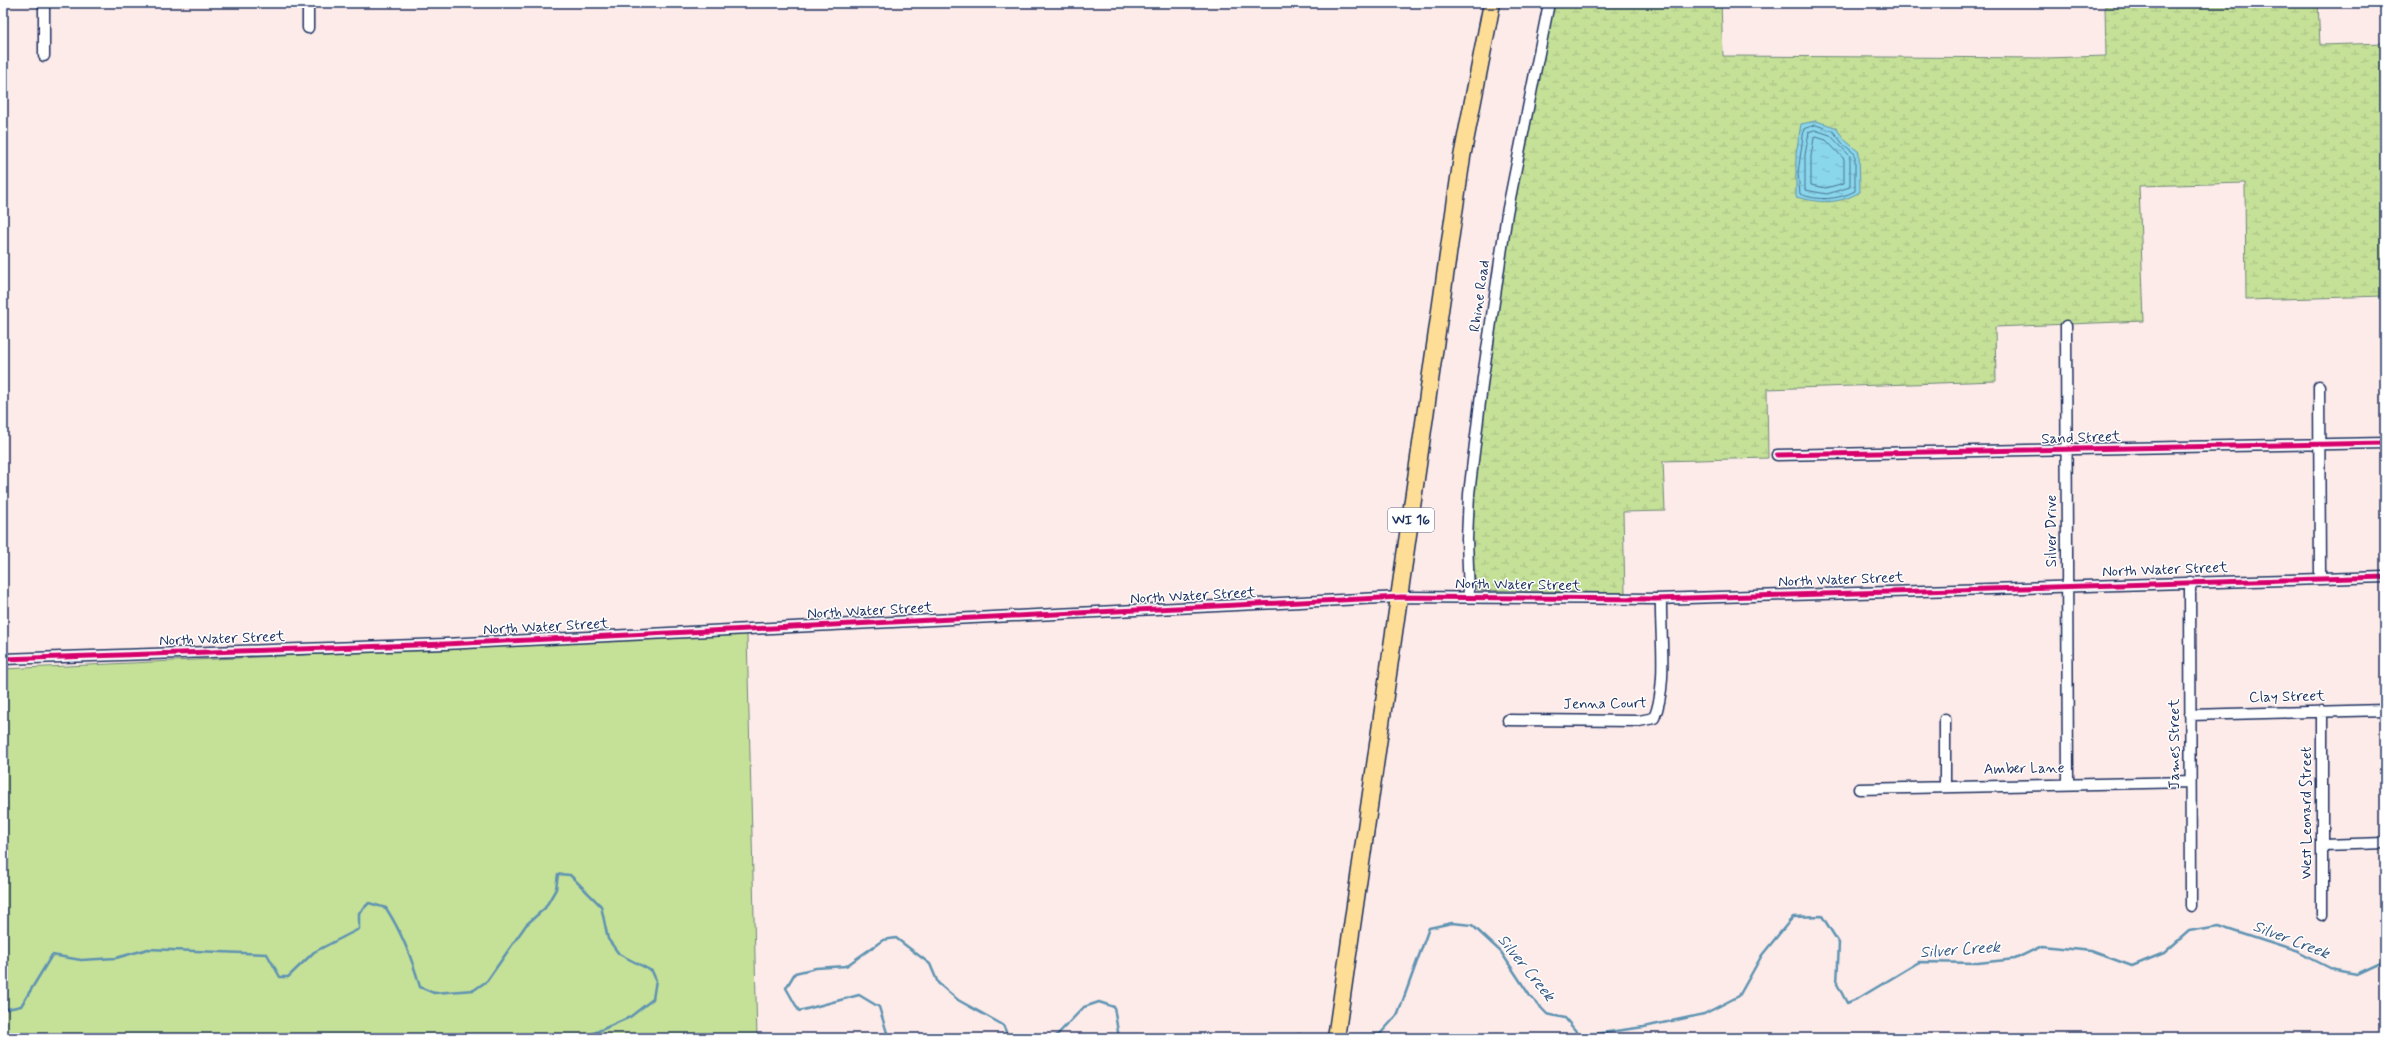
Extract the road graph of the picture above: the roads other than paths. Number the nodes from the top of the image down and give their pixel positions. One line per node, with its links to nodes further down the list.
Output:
1 (44, 3): 6 (street)
2 (308, 3): 5 (street)
3 (1492, 3): 18 (highway, WI 16)
4 (1549, 3): 17 (street, Rhine Road)
5 (308, 28)
6 (44, 56)
7 (2066, 326): 11 (street, Silver Drive)
8 (2319, 386): 10 (street)
9 (2385, 443): 10 (street, Sand Street)
10 (2319, 445): 11 (street, Sand Street); 14 (street)
11 (2066, 451): 12 (street, Sand Street); 16 (street, Silver Drive)
12 (1778, 455)
13 (2385, 576): 14 (street, North Water Street)
14 (2320, 578): 15 (street, North Water Street)
15 (2190, 582): 16 (street, North Water Street); 23 (street, James Street)
16 (2067, 585): 19 (street, North Water Street); 27 (street, Silver Drive)
17 (1470, 596): 18 (street, North Water Street); 19 (street, North Water Street)
18 (1400, 597): 20 (street, North Water Street); 34 (highway, WI 16)
19 (1661, 599): 25 (street, Jenna Court)
20 (3, 659)
21 (2385, 710): 22 (street, Clay Street)
22 (2322, 712): 23 (street, Clay Street); 31 (street, West Leonard Street)
23 (2190, 715): 26 (street, James Street)
24 (1945, 719): 28 (street)
25 (1508, 720)
26 (2190, 782): 27 (street, Amber Lane); 32 (street, James Street)
27 (2068, 783): 28 (street, Amber Lane)
28 (1945, 786): 29 (street, Amber Lane)
29 (1859, 789)
30 (2385, 843): 31 (street)
31 (2323, 845): 33 (street, West Leonard Street)
32 (2191, 906)
33 (2322, 915)
34 (1336, 1038)

